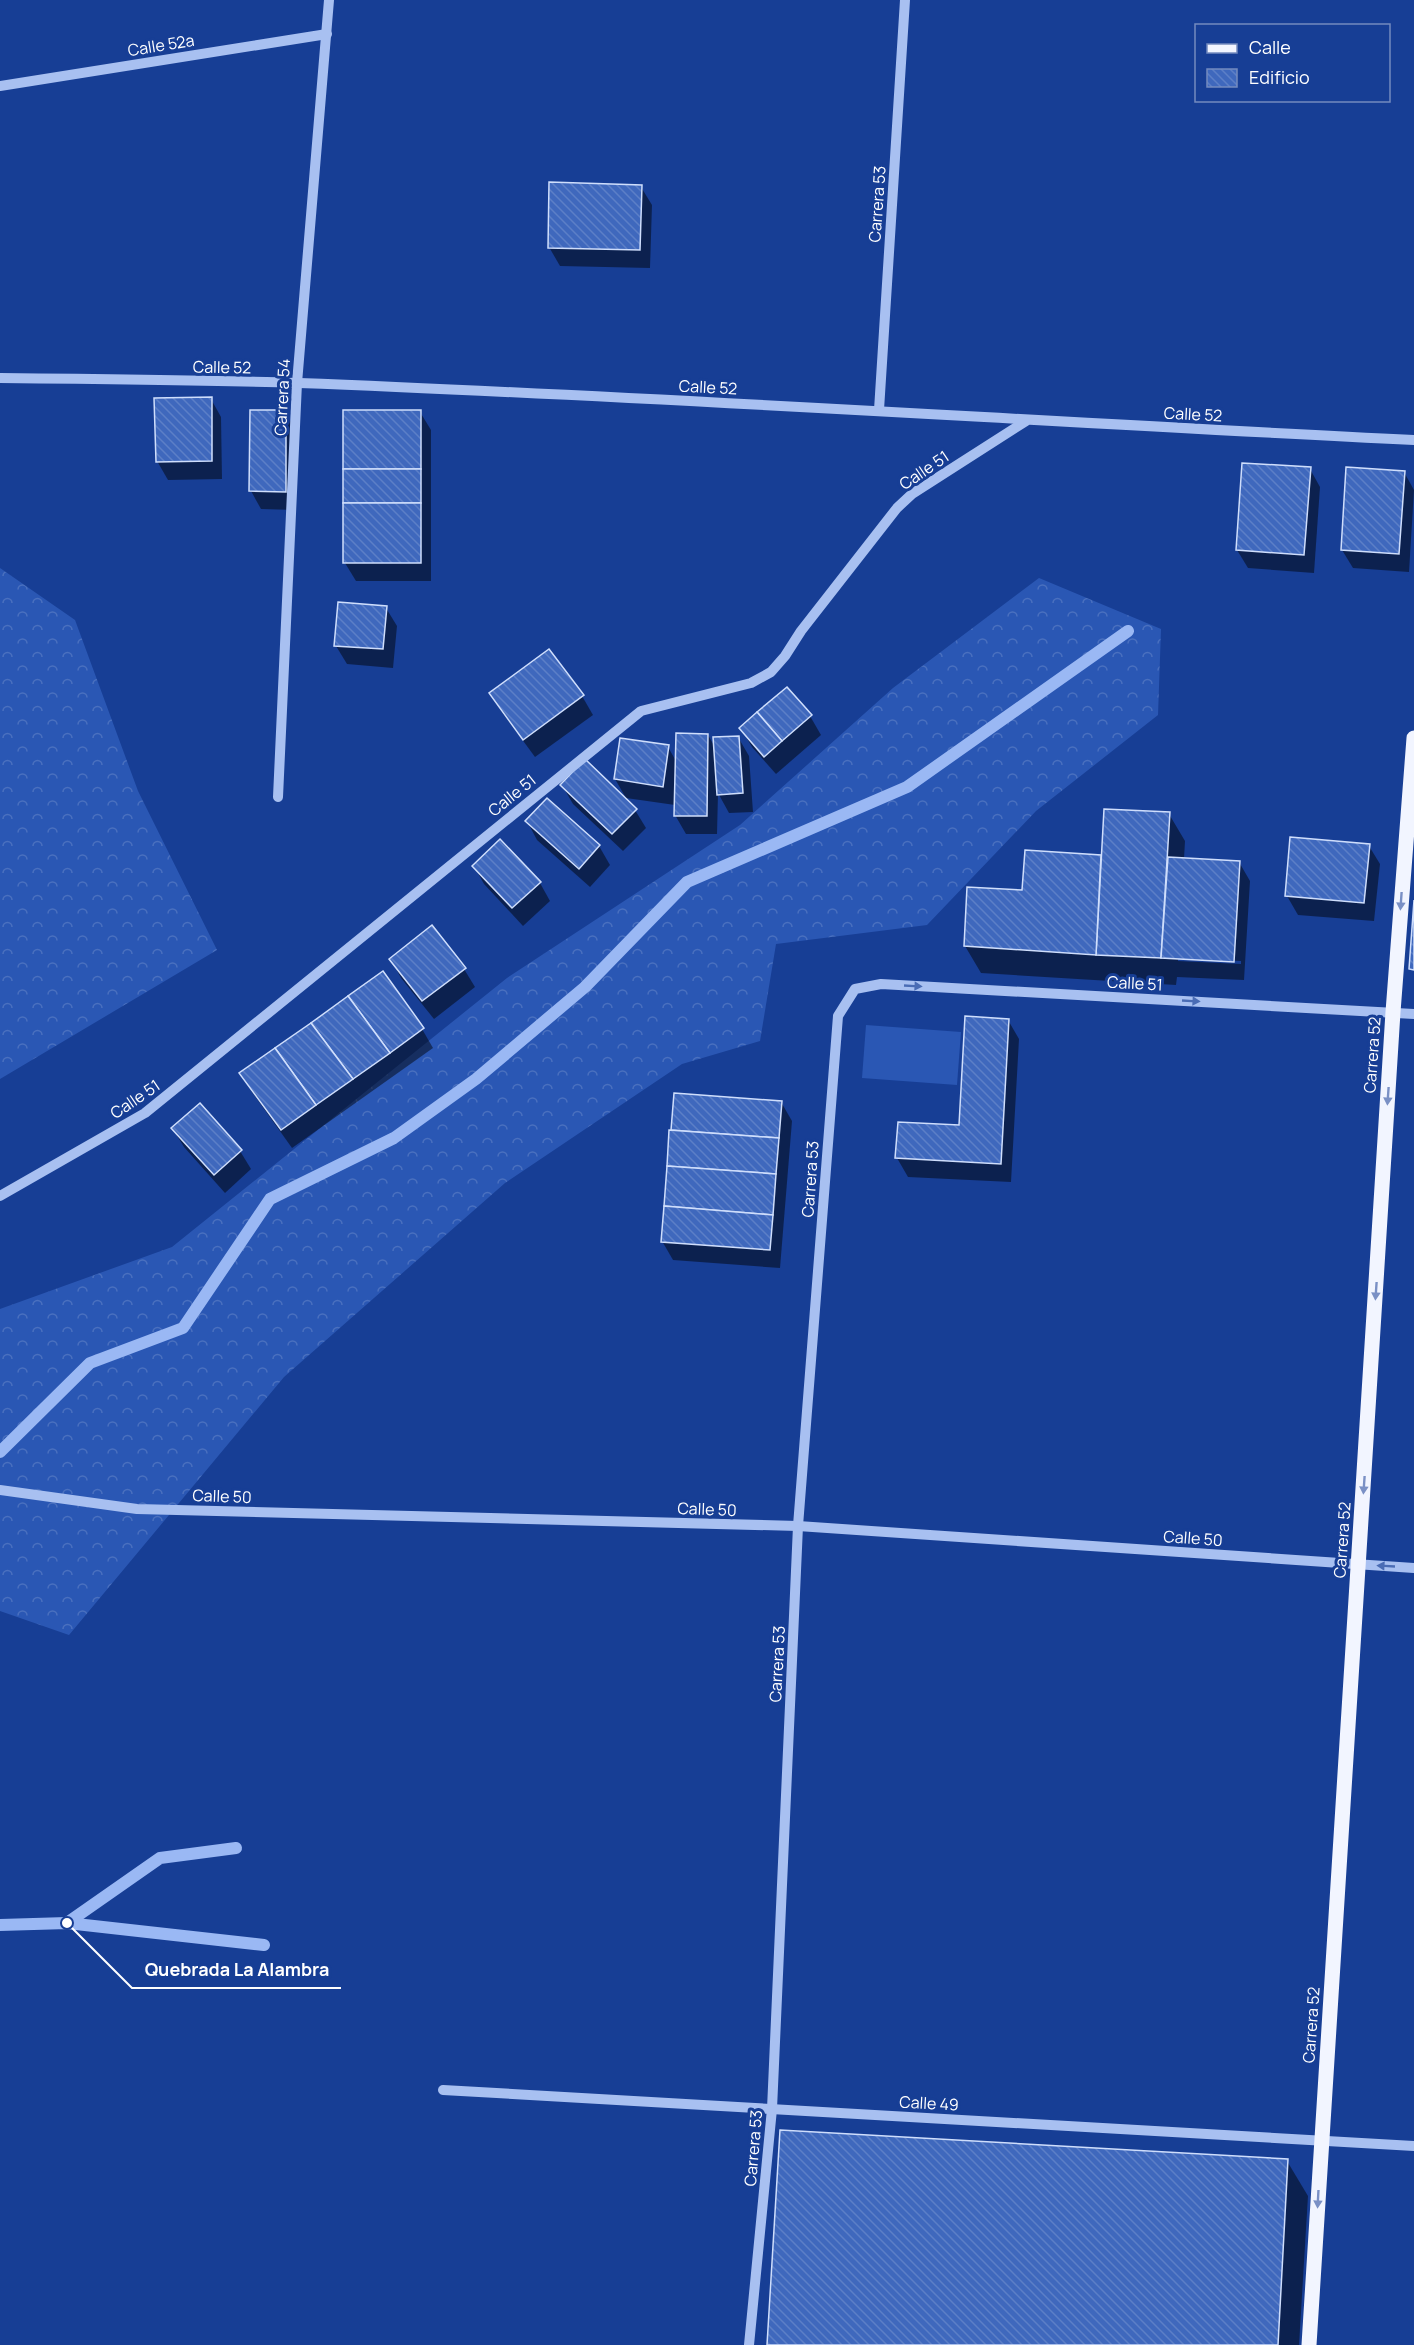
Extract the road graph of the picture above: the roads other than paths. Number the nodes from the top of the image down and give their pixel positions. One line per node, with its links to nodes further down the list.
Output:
1 (329, 0): 3 (street, Carrera 54)
2 (905, 0): 7 (street, Carrera 53)
3 (327, 34): 4 (street, Calle 52a); 6 (street, Carrera 54)
4 (0, 86)
5 (0, 378): 6 (street, Calle 52)
6 (297, 383): 7 (street, Calle 52); 11 (street, Carrera 54)
7 (879, 410): 8 (street, Calle 52)
8 (1027, 421): 9 (street, Calle 52); 15 (street, Calle 51)
9 (1414, 440)
10 (1414, 738): 13 (main road, Carrera 52, one-way to 13)
11 (278, 797)
12 (855, 989): 13 (street, Calle 51, one-way to 13); 17 (street, Carrera 53)
13 (1393, 1012): 14 (street, Calle 51); 18 (main road, Carrera 52, one-way to 18)
14 (1414, 1014)
15 (0, 1196)
16 (0, 1490): 17 (street, Calle 50)
17 (798, 1526): 18 (street, Calle 50); 21 (street, Carrera 53)
18 (1359, 1565): 19 (street, Calle 50, one-way to 18); 22 (main road, Carrera 52)
19 (1414, 1568)
20 (442, 2090): 21 (street, Calle 49)
21 (772, 2109): 22 (street, Calle 49); 24 (street, Carrera 53)
22 (1322, 2140): 23 (street, Calle 49); 25 (main road, Carrera 52, one-way to 25)
23 (1414, 2146)
24 (749, 2345)
25 (1309, 2345)

